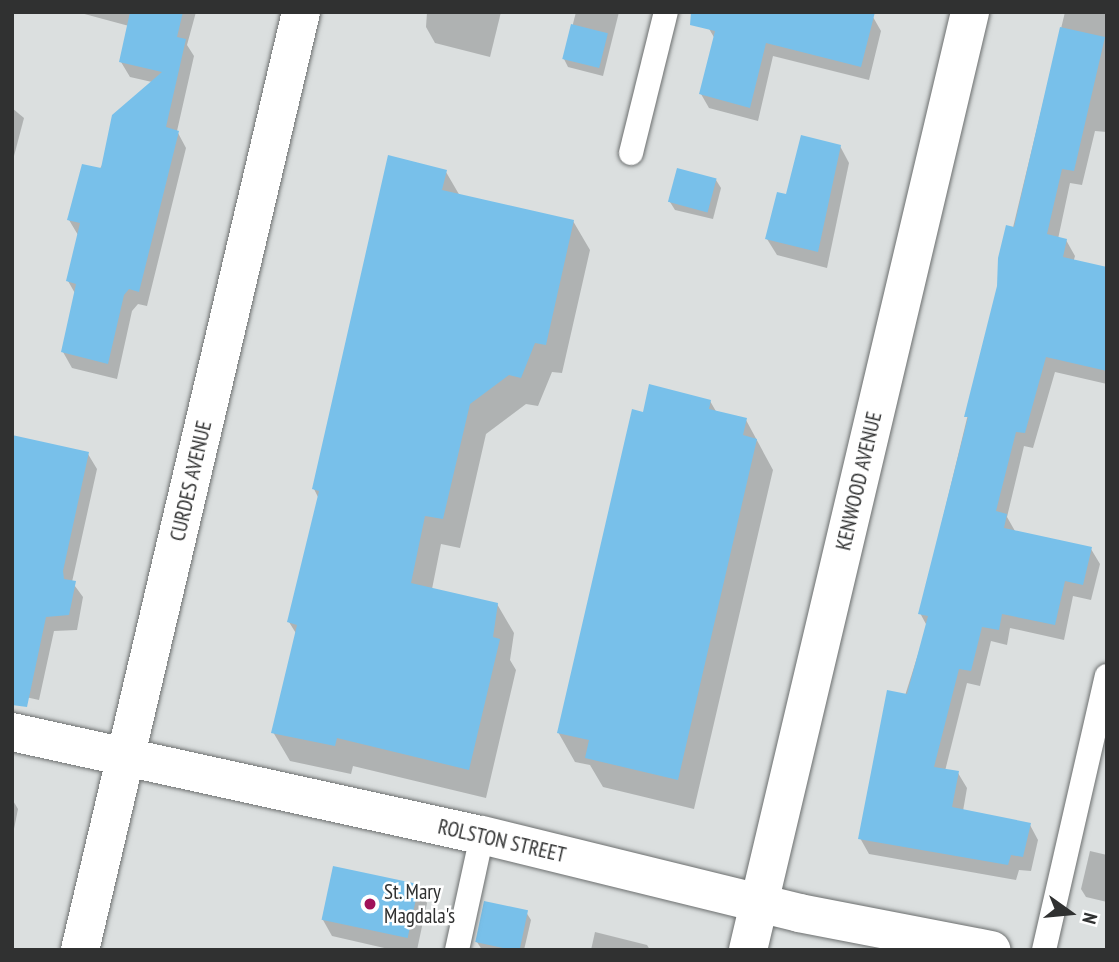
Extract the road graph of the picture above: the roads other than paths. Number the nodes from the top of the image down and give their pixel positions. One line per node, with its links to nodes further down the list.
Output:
1 (301, 12): 7 (street, CURDES AVENUE)
2 (666, 12): 4 (lane)
3 (970, 12): 9 (street, KENWOOD AVENUE)
4 (631, 153)
5 (1107, 676): 14 (lane)
6 (12, 732): 7 (street, ROLSTON STREET)
7 (124, 759): 8 (street, ROLSTON STREET); 10 (street, CURDES AVENUE)
8 (482, 835): 9 (street, ROLSTON STREET); 11 (lane)
9 (759, 903): 12 (street, KENWOOD AVENUE); 13 (street, ROLSTON STREET)
10 (80, 950)
11 (457, 950)
12 (748, 950)
13 (991, 950)
14 (1044, 950)

